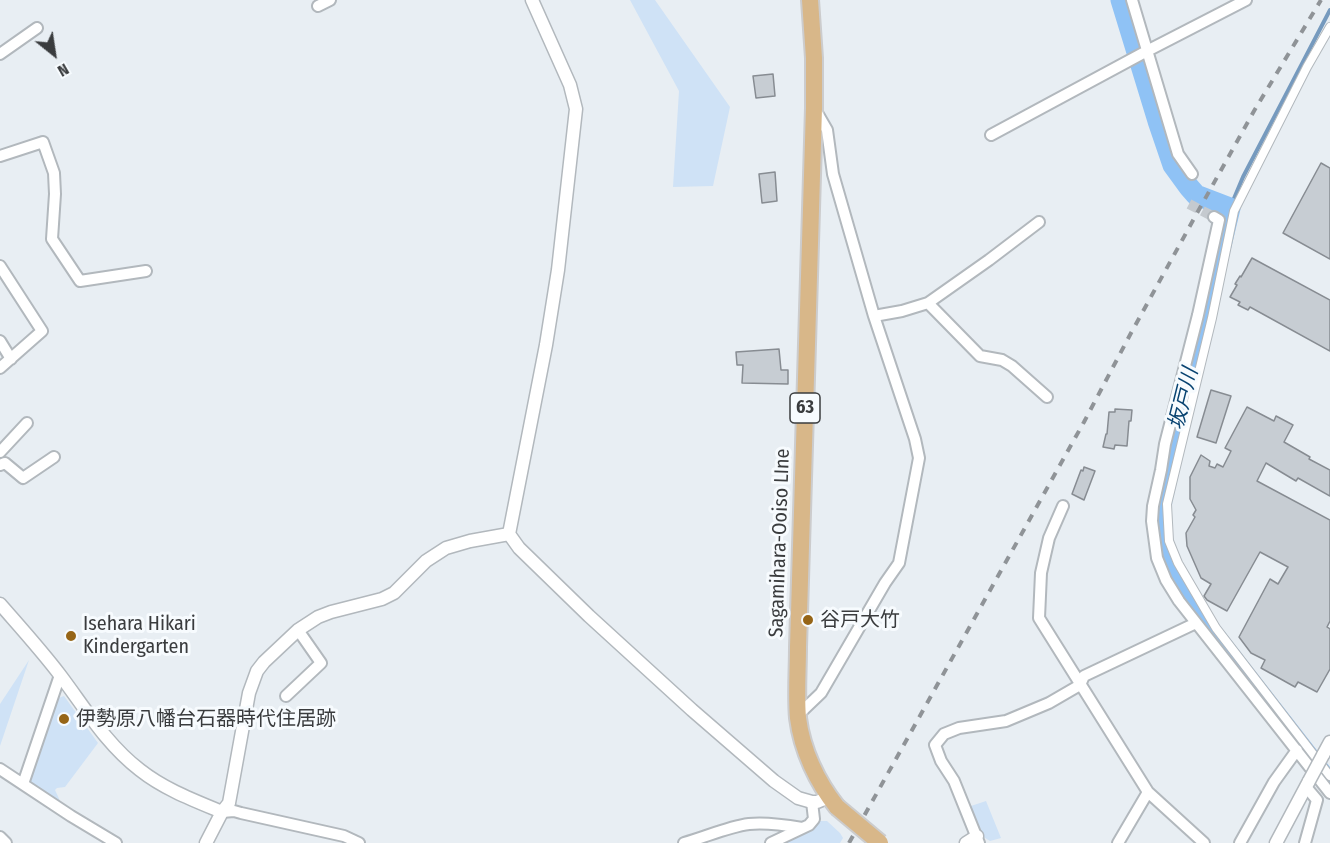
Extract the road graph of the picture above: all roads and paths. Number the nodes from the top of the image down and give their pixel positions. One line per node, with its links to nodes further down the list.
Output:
1 (330, 0): 6 (street)
2 (532, 0): 31 (street)
3 (810, 0): 11 (main road, Sagamihara-Ooiso LIne / 63)
4 (1132, 0): 9 (street)
5 (1246, 0): 9 (street)
6 (318, 6)
7 (1330, 27): 22 (street)
8 (37, 28): 10 (street)
9 (1147, 51): 12 (street); 14 (street)
10 (0, 54)
11 (814, 108): 21 (street); 38 (main road, Sagamihara-Ooiso LIne / 63)
12 (990, 135)
13 (0, 156): 18 (street)
14 (1192, 174)
15 (1214, 217): 20 (street)
16 (1039, 222): 19 (street)
17 (0, 266): 24 (street)
18 (146, 271)
19 (928, 303): 21 (street); 26 (street)
20 (1198, 315): 22 (street); 33 (street)
21 (874, 316): 38 (street)
22 (1212, 318): 42 (street)
23 (0, 341): 24 (street)
24 (11, 359): 25 (street)
25 (0, 368)
26 (1047, 397)
27 (27, 423): 29 (street)
28 (54, 457): 29 (street)
29 (1, 458)
30 (1064, 506): 36 (street)
31 (509, 534): 34 (street); 47 (street)
32 (0, 604): 35 (street)
33 (1196, 623): 36 (street); 40 (street)
34 (298, 630): 37 (street); 49 (street)
35 (60, 675): 43 (street); 49 (street)
36 (1080, 685): 45 (street); 52 (street)
37 (293, 693)
38 (798, 716): 48 (main road, Sagamihara-Ooiso LIne / 63)
39 (1330, 742): 44 (street, bridge)
40 (1297, 750): 46 (street); 62 (street)
41 (0, 770): 43 (street)
42 (1330, 776)
43 (23, 784): 54 (street)
44 (1307, 784): 63 (street); 64 (street)
45 (1148, 792): 60 (street); 61 (street)
46 (1330, 793)
47 (812, 802): 48 (street); 50 (street)
48 (833, 802): 59 (main road, Sagamihara-Ooiso LIne / 63, bridge)
49 (222, 812): 55 (street); 56 (street)
50 (802, 828): 57 (street); 58 (street)
51 (0, 837): 53 (street)
52 (974, 841)
53 (6, 843)
54 (116, 843)
55 (206, 843)
56 (359, 843)
57 (684, 843)
58 (771, 843)
59 (880, 843)
60 (1118, 843)
61 (1204, 843)
62 (1240, 843)
63 (1276, 843)
64 (1305, 843)

